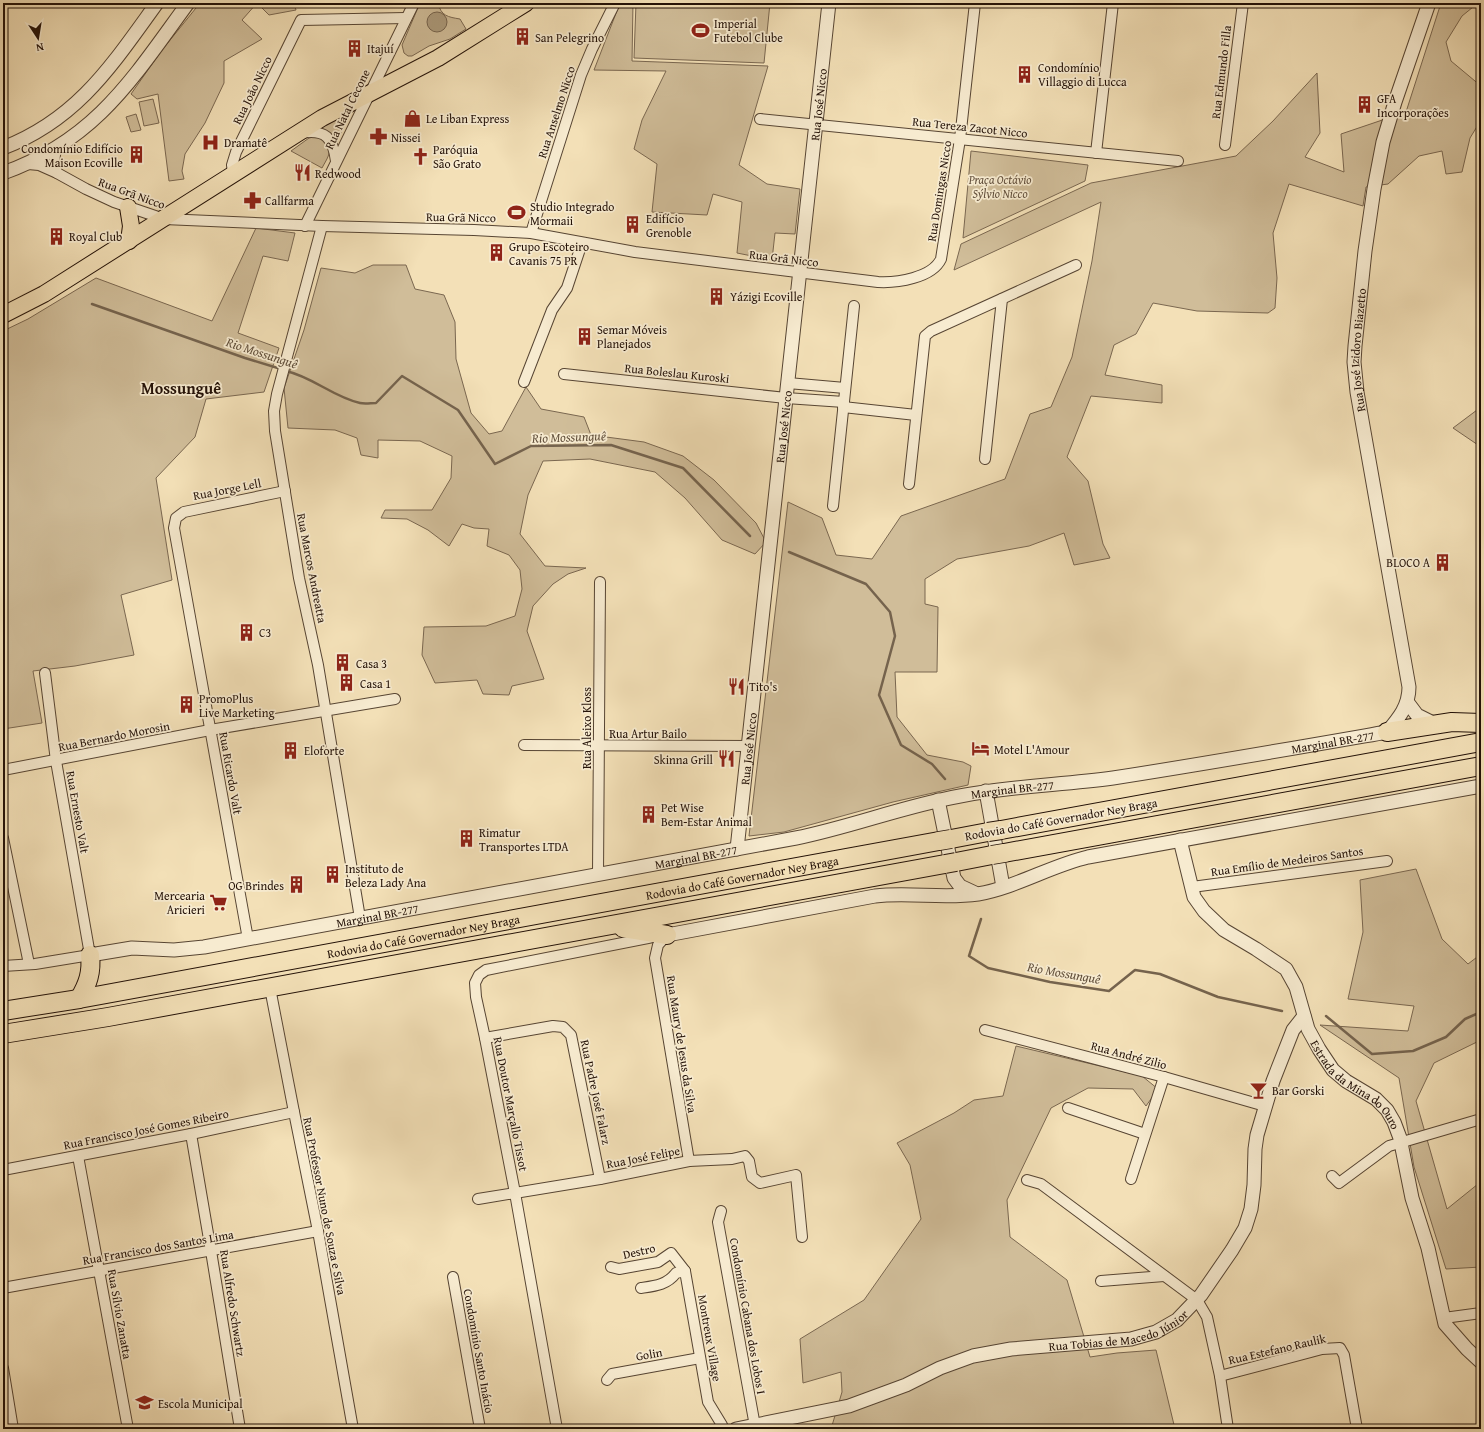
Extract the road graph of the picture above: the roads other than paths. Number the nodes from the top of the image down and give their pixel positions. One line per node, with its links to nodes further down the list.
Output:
1 (157, 3): 17 (street)
2 (188, 3): 19 (street)
3 (414, 3): 11 (street, Rua Natal Cecone)
4 (526, 3): 12 (main road)
5 (615, 3): 31 (street, Rua Anselmo Nicco)
6 (829, 3): 14 (street, Rua José Nicco)
7 (975, 3): 16 (street, Rua Domingas Nicco)
8 (1113, 3): 20 (street)
9 (1243, 3): 18 (street, Rua Edmundo Filla)
10 (1429, 3): 55 (street, Rua José Izidoro Biazetto)
11 (406, 18): 12 (street, Rua Natal Cecone); 26 (street, Rua João Nicco)
12 (370, 92): 15 (main road); 21 (street, Rua Natal Cecone)
13 (760, 119): 14 (street, Rua Tereza Zacot Nicco)
14 (816, 125): 16 (street, Rua Tereza Zacot Nicco); 36 (street, Rua José Nicco)
15 (296, 134): 21 (street); 26 (main road)
16 (960, 139): 20 (street, Rua Tereza Zacot Nicco); 34 (street, Rua Domingas Nicco)
17 (6, 144)
18 (1225, 145)
19 (57, 148): 23 (street); 24 (street)
20 (1096, 152): 22 (street, Rua Tereza Zacot Nicco)
21 (336, 161): 29 (street, Rua Natal Cecone)
22 (1178, 161)
23 (28, 164): 24 (street, Rua Grã Nicco); 25 (street)
24 (57, 173): 27 (street, Rua Grã Nicco)
25 (3, 174)
26 (233, 174): 28 (main road)
27 (128, 207): 28 (street, Rua Grã Nicco); 32 (main road)
28 (164, 219): 29 (street, Rua Grã Nicco); 32 (main road)
29 (305, 226): 30 (street, Rua Grã Nicco)
30 (322, 226): 31 (street, Rua Grã Nicco); 49 (street, Rua Marcos Andreatta)
31 (531, 234): 33 (street, Rua Grã Nicco)
32 (129, 241): 39 (main road)
33 (582, 243): 36 (street, Rua Grã Nicco); 41 (street)
34 (939, 264): 36 (street, Rua Grã Nicco)
35 (1076, 264): 37 (street)
36 (800, 273): 42 (street, Rua José Nicco)
37 (1002, 299): 46 (street); 47 (street)
38 (854, 306): 43 (street)
39 (3, 315)
40 (564, 374): 44 (street, Rua Boleslau Kuroski)
41 (524, 382)
42 (788, 382): 43 (street); 44 (street, Rua José Nicco)
43 (845, 388): 45 (street)
44 (786, 398): 45 (street, Rua Boleslau Kuroski); 64 (street, Rua José Nicco)
45 (843, 404): 46 (street, Rua Boleslau Kuroski); 50 (street)
46 (916, 415): 48 (street)
47 (985, 459)
48 (909, 484)
49 (285, 491): 51 (street, Rua Jorge Lell); 56 (street, Rua Marcos Andreatta)
50 (833, 506)
51 (176, 518): 59 (street, Rua Ricardo Valt)
52 (600, 582): 63 (street, Rua Aleixo Kloss)
53 (45, 674): 65 (street, Rua Ernesto Valt)
54 (395, 699): 56 (street, Rua Bernardo Morosin)
55 (1408, 703): 58 (street); 60 (street, Rua José Izidoro Biazetto)
56 (326, 711): 59 (street, Rua Bernardo Morosin); 79 (street, Rua Marcos Andreatta)
57 (1481, 723): 58 (highway)
58 (1435, 724): 60 (highway)
59 (210, 730): 65 (street, Rua Bernardo Morosin); 82 (street, Rua Ricardo Valt)
60 (1386, 732): 69 (street, Marginal BR-277)
61 (1481, 742): 87 (highway, Rodovia do Café Governador Ney Braga)
62 (524, 745): 63 (street, Rua Artur Bailo)
63 (599, 746): 64 (street, Rua Artur Bailo); 75 (street, Rua Aleixo Kloss)
64 (749, 746): 73 (street, Rua José Nicco)
65 (56, 761): 67 (street, Rua Bernardo Morosin); 83 (street, Rua Ernesto Valt)
66 (1481, 766): 80 (highway, Rodovia do Café Governador Ney Braga)
67 (3, 770)
68 (1481, 786): 72 (street)
69 (986, 791): 70 (street, Marginal BR-277); 76 (street)
70 (938, 800): 73 (street, Marginal BR-277); 78 (street)
71 (3, 838): 84 (street)
72 (1180, 840): 76 (street); 77 (street, Estrada da Mina do Ouro)
73 (737, 849): 75 (street, Marginal BR-277)
74 (1387, 861): 77 (street, Rua Emílio de Medeiros Santos)
75 (598, 875): 79 (street, Marginal BR-277)
76 (1003, 887): 78 (street)
77 (1192, 888): 89 (street, Estrada da Mina do Ouro)
78 (978, 894): 81 (street)
79 (360, 918): 82 (street, Marginal BR-277)
80 (608, 926): 81 (highway); 86 (highway, Rodovia do Café Governador Ney Braga)
81 (667, 935): 92 (street, Rua Doutor Marçallo Tissot); 102 (street, Rua Maury de Jesus da Silva)
82 (248, 939): 83 (street, Marginal BR-277)
83 (90, 955): 84 (street, Marginal BR-277); 87 (highway)
84 (29, 964): 85 (street, Marginal BR-277)
85 (3, 966)
86 (270, 988): 91 (highway, Rodovia do Café Governador Ney Braga); 96 (street, Rua Professor Nuno de Souza e Silva)
87 (79, 999): 88 (highway, Rodovia do Café Governador Ney Braga)
88 (3, 1011)
89 (1304, 1016): 94 (street, Rua Tobias de Macedo Júnior); 100 (street, Estrada da Mina do Ouro)
90 (985, 1030): 93 (street, Rua André Zilio)
91 (3, 1034)
92 (485, 1038): 105 (street, Rua Padre José Falarz); 108 (street, Rua Doutor Marçallo Tissot)
93 (1164, 1077): 94 (street, Rua André Zilio); 99 (street)
94 (1266, 1106): 123 (street, Rua Tobias de Macedo Júnior)
95 (1068, 1108): 99 (street)
96 (294, 1112): 98 (street, Rua Francisco José Gomes Ribeiro); 111 (street, Rua Professor Nuno de Souza e Silva)
97 (1481, 1119): 100 (street)
98 (191, 1134): 101 (street, Rua Francisco José Gomes Ribeiro); 113 (street, Rua Alfredo Schwartz)
99 (1146, 1134): 106 (street)
100 (1401, 1143): 104 (street); 125 (street, Estrada da Mina do Ouro)
101 (78, 1156): 103 (street, Rua Francisco José Gomes Ribeiro); 116 (street, Rua Sílvio Zanatta)
102 (688, 1161): 105 (street, Rua José Felipe); 112 (street, Rua José Felipe)
103 (3, 1170)
104 (1332, 1176)
105 (600, 1179): 108 (street, Rua José Felipe)
106 (1131, 1179)
107 (1027, 1180): 119 (street)
108 (515, 1193): 109 (street, Rua José Felipe); 137 (street, Rua Doutor Marçallo Tissot)
109 (478, 1200)
110 (721, 1211): 131 (street, Condomínio Cabana dos Lobos I)
111 (318, 1230): 113 (street, Rua Francisco dos Santos Lima); 135 (street, Rua Professor Nuno de Souza e Silva)
112 (802, 1237)
113 (212, 1251): 116 (street, Rua Francisco dos Santos Lima); 134 (street, Rua Alfredo Schwartz)
114 (671, 1253): 115 (street, Destro); 117 (street, Montreux Village)
115 (611, 1268)
116 (99, 1270): 121 (street, Rua Francisco dos Santos Lima); 133 (street, Rua Sílvio Zanatta)
117 (685, 1271): 122 (street); 126 (street, Montreux Village)
118 (453, 1276): 136 (street, Condomínio Santo Inácio)
119 (1164, 1276): 120 (street); 123 (street)
120 (1101, 1281)
121 (3, 1288)
122 (641, 1288)
123 (1197, 1300): 129 (street); 131 (street, Rua Tobias de Macedo Júnior)
124 (1481, 1314): 125 (street)
125 (1444, 1318): 127 (street, Estrada da Mina do Ouro)
126 (700, 1358): 130 (street, Golin); 138 (street, Montreux Village)
127 (1481, 1362)
128 (3, 1368): 132 (street)
129 (1220, 1376): 140 (street); 141 (street, Rua Estefano Raulik)
130 (607, 1380)
131 (755, 1426): 139 (street, Rua Tobias de Macedo Júnior)
132 (13, 1429)
133 (128, 1429)
134 (240, 1429)
135 (354, 1429)
136 (480, 1429)
137 (557, 1429)
138 (722, 1429)
139 (736, 1429)
140 (1228, 1429)
141 (1357, 1429)

